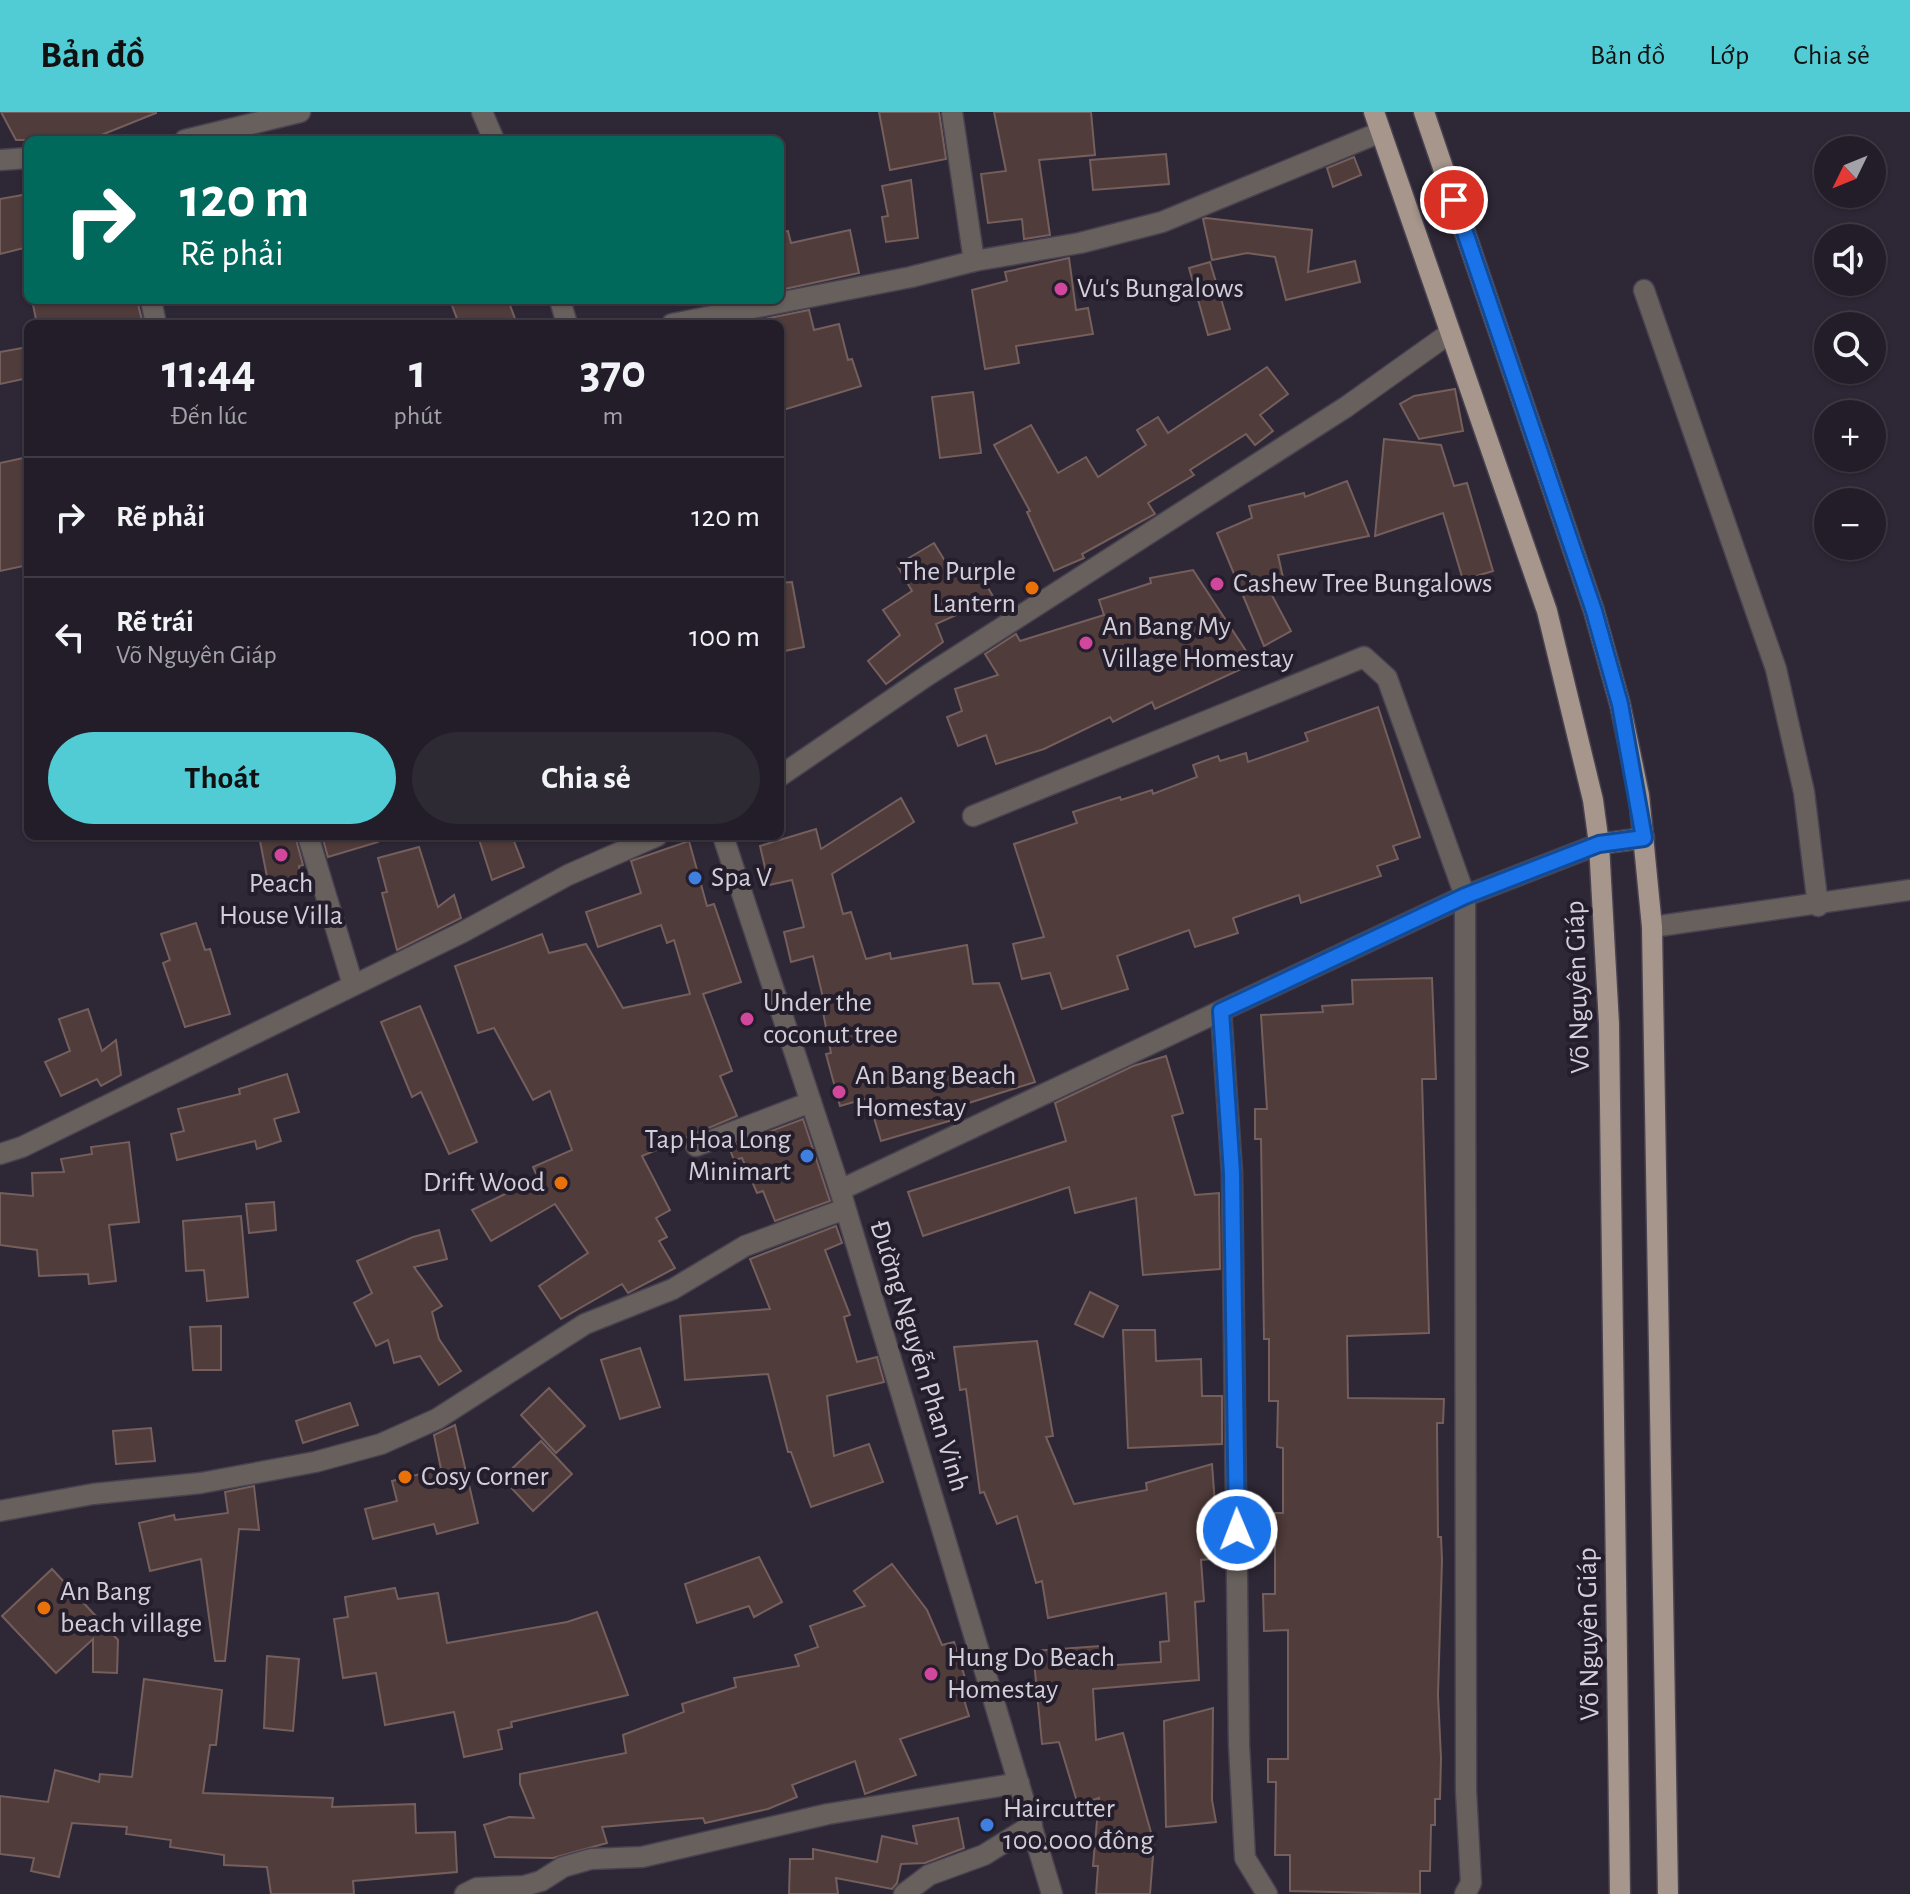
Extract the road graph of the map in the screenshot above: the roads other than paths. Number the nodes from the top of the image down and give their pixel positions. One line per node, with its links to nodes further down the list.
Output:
1 (300, 112): 7 (street)
2 (482, 112): 8 (street)
3 (952, 112): 11 (street)
4 (1374, 112): 6 (main road, Võ Nguyên Giáp)
5 (1424, 112): 19 (main road)
6 (1381, 132): 11 (street); 16 (main road, Võ Nguyên Giáp)
7 (201, 136)
8 (492, 136)
9 (24, 158): 10 (street)
10 (0, 160)
11 (974, 261): 13 (street)
12 (1644, 290): 26 (street)
13 (784, 302)
14 (774, 304): 15 (street)
15 (692, 320)
16 (1450, 333): 17 (street); 23 (main road, Võ Nguyên Giáp)
17 (784, 773)
18 (973, 816): 25 (street)
19 (1644, 838): 23 (main road); 27 (main road)
20 (309, 840): 28 (street)
21 (648, 840): 28 (street)
22 (724, 840): 30 (street, Đường Nguyễn Phan Vinh)
23 (1599, 844): 25 (street); 42 (main road, Võ Nguyên Giáp)
24 (1910, 890): 26 (street)
25 (1465, 896): 29 (street); 41 (street)
26 (1818, 906): 27 (street)
27 (1652, 927): 43 (main road)
28 (353, 985): 32 (street)
29 (1221, 1011): 33 (street); 40 (street)
30 (811, 1102): 31 (street); 33 (street, Đường Nguyễn Phan Vinh)
31 (696, 1146)
32 (0, 1154)
33 (842, 1199): 34 (street); 35 (street, Đường Nguyễn Phan Vinh)
34 (0, 1511)
35 (1019, 1783): 36 (street, Đường Nguyễn Phan Vinh); 37 (street)
36 (1032, 1825): 38 (street); 39 (street, Đường Nguyễn Phan Vinh)
37 (465, 1894)
38 (904, 1894)
39 (1052, 1894)
40 (1267, 1894)
41 (1465, 1894)
42 (1620, 1894)
43 (1668, 1894)

